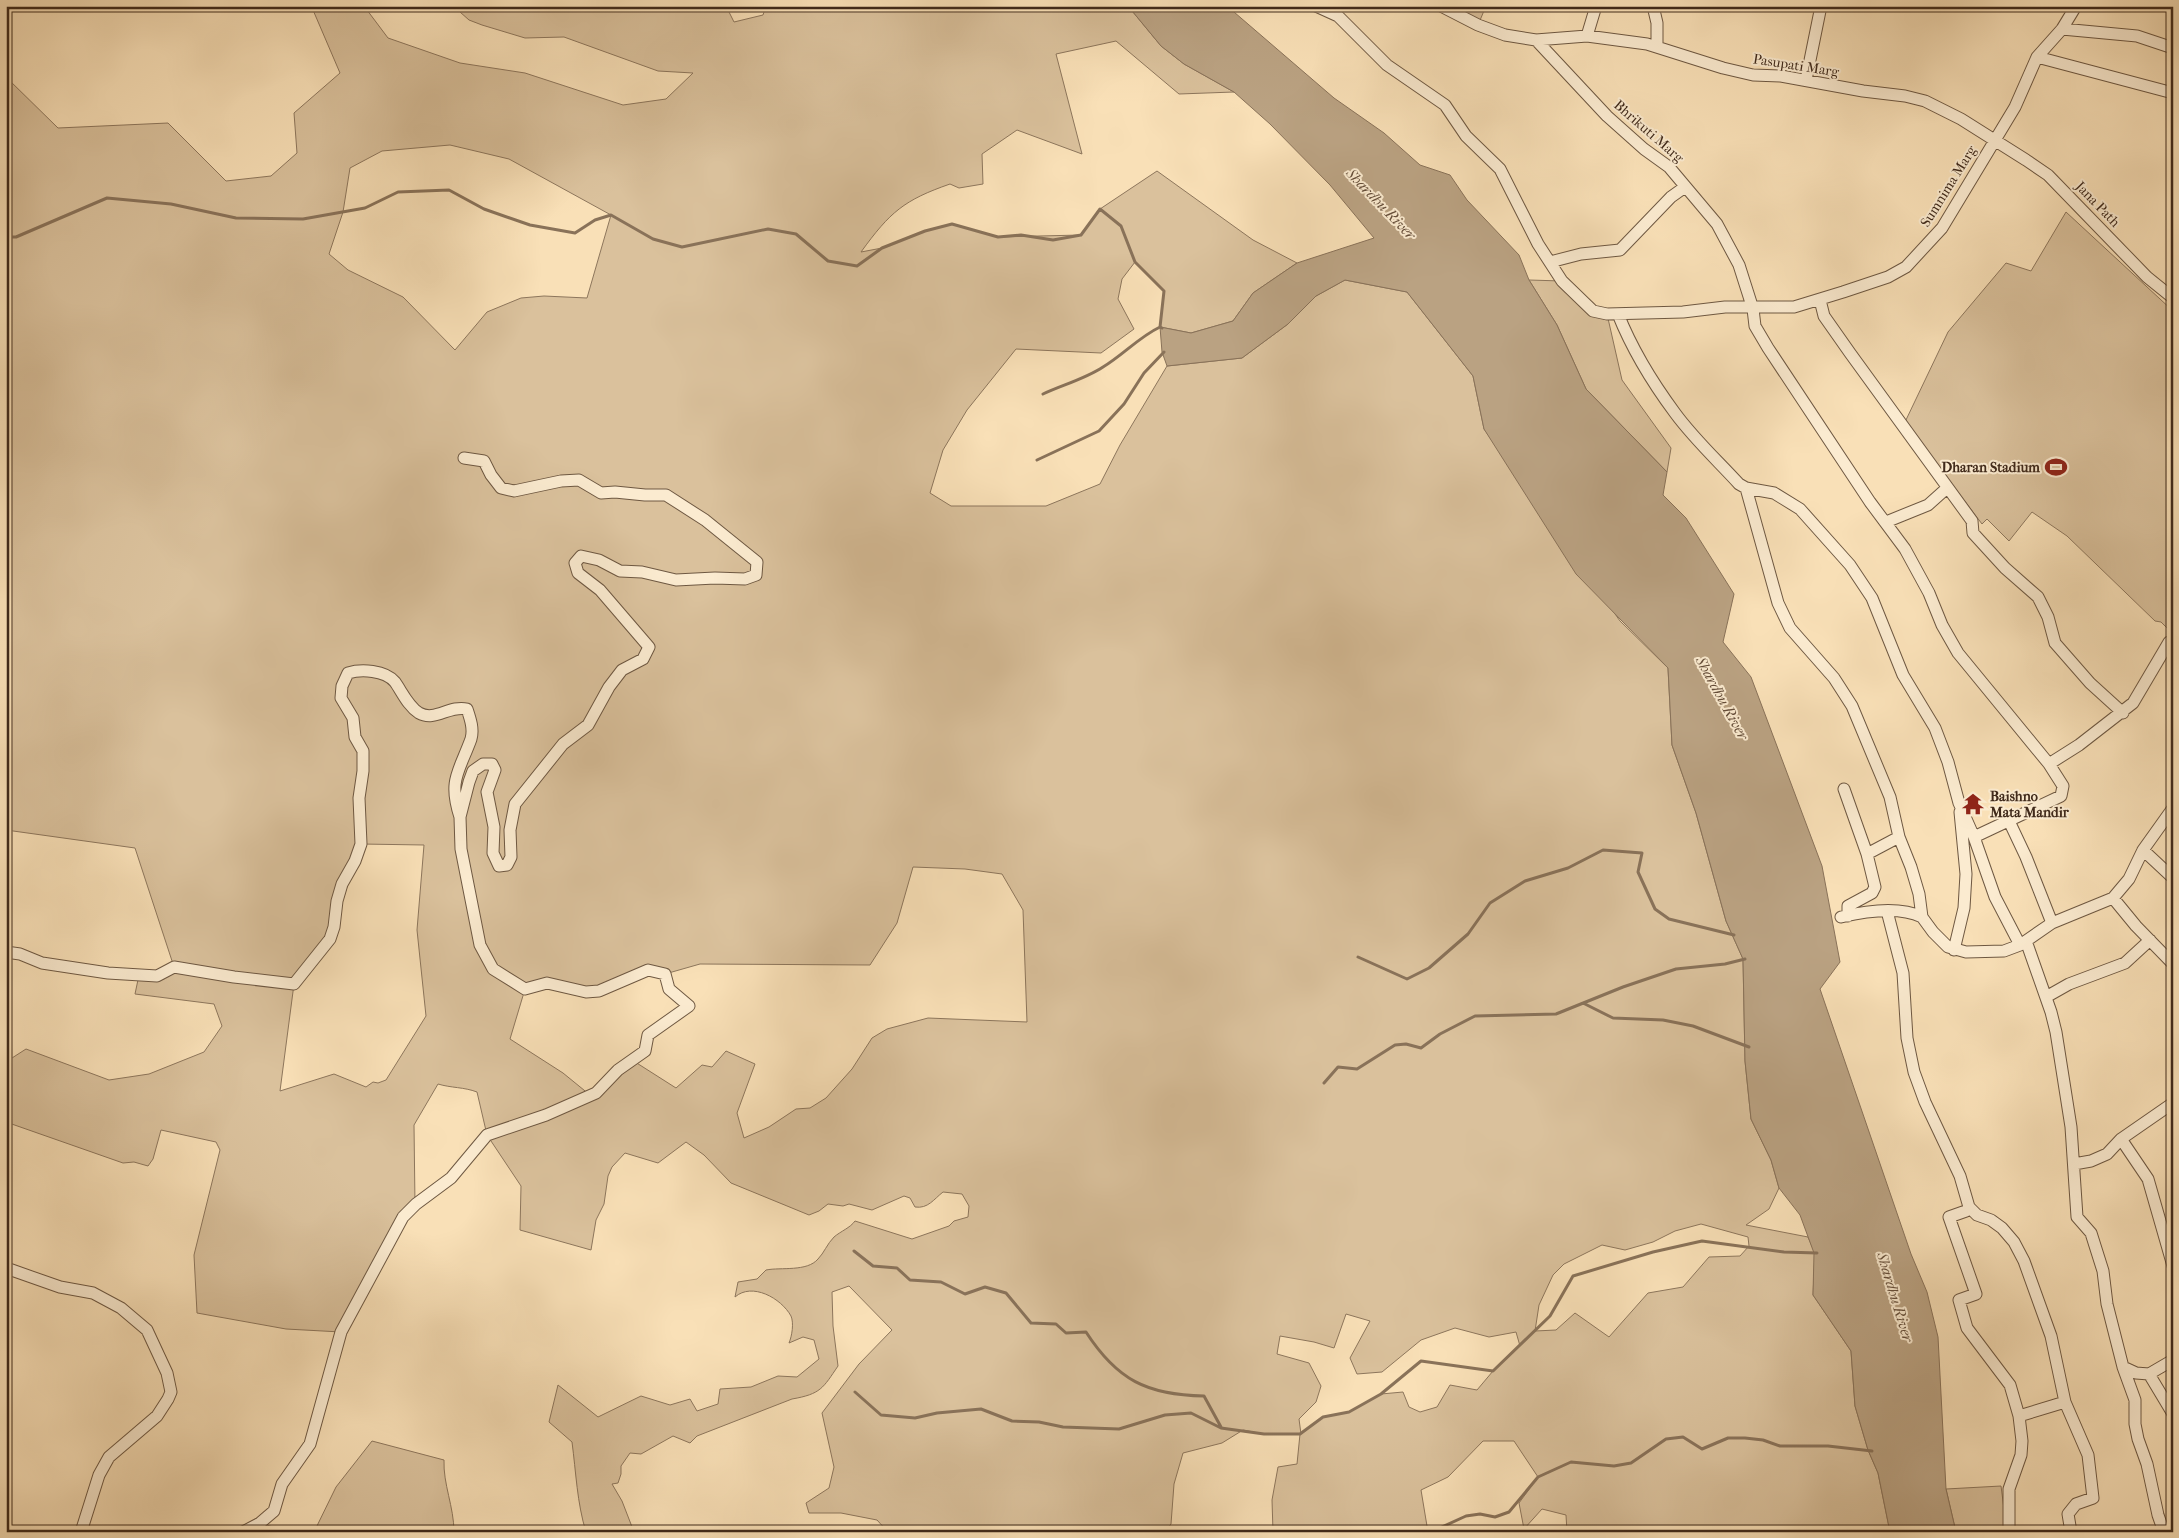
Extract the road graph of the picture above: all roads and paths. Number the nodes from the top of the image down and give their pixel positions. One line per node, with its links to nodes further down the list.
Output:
1 (1316, 6): 17 (street, Sumnima Marg)
2 (1441, 6): 9 (street)
3 (1596, 6): 8 (street)
4 (1653, 6): 10 (street)
5 (1821, 6): 13 (street)
6 (2076, 6): 7 (street, Sumnima Marg)
7 (2062, 29): 11 (street); 12 (street, Sumnima Marg)
8 (1587, 36): 9 (street); 10 (street, Pasupati Marg)
9 (1536, 40): 16 (street, Bhrikuti Marg)
10 (1657, 46): 13 (street, Pasupati Marg)
11 (2173, 48)
12 (2037, 57): 14 (street); 15 (street, Sumnima Marg)
13 (1806, 80): 15 (street, Pasupati Marg)
14 (2173, 93)
15 (1994, 140): 18 (street, Jana Path); 19 (street, Sumnima Marg)
16 (1685, 188): 17 (street); 20 (street, Bhrikuti Marg)
17 (1550, 262): 21 (street, Sumnima Marg)
18 (2173, 298)
19 (1820, 300): 20 (street, Sumnima Marg); 24 (street)
20 (1754, 308): 21 (street, Sumnima Marg); 25 (street, Bhrikuti Marg)
21 (1618, 314): 23 (street)
22 (464, 458): 32 (street)
23 (1746, 488): 30 (street); 34 (street)
24 (1946, 488): 25 (street); 27 (street)
25 (1886, 522): 28 (street, Bhrikuti Marg)
26 (2173, 646): 27 (street)
27 (2123, 712): 28 (street)
28 (2049, 764): 33 (street, Bhrikuti Marg)
29 (1844, 789): 37 (street)
30 (1959, 803): 35 (street); 45 (street)
31 (2173, 808): 36 (street)
32 (460, 817): 46 (street); 62 (street)
33 (2009, 821): 35 (street); 42 (street)
34 (1899, 837): 37 (street); 41 (street)
35 (1974, 837): 44 (street)
36 (2143, 850): 38 (street); 39 (street)
37 (1866, 854): 40 (street)
38 (2173, 878)
39 (2113, 898): 42 (street); 43 (street)
40 (1887, 911): 41 (street); 52 (street)
41 (1922, 917): 45 (street)
42 (2052, 923): 44 (street)
43 (2150, 940): 47 (street); 48 (street)
44 (2023, 943): 45 (street); 48 (street)
45 (1960, 951)
46 (6, 952)
47 (2173, 964)
48 (2046, 997): 51 (street)
49 (2173, 1102): 50 (street)
50 (2121, 1139): 51 (street); 53 (street)
51 (2074, 1164): 56 (street)
52 (1969, 1206): 58 (street); 60 (street)
53 (2173, 1266)
54 (6, 1268): 61 (street)
55 (2173, 1360): 57 (street)
56 (2123, 1367): 57 (street); 65 (street)
57 (2149, 1374): 59 (street)
58 (2065, 1402): 60 (street); 64 (street)
59 (2173, 1414)
60 (2019, 1416): 63 (street)
61 (81, 1532)
62 (244, 1532)
63 (2009, 1532)
64 (2071, 1532)
65 (2164, 1532)

